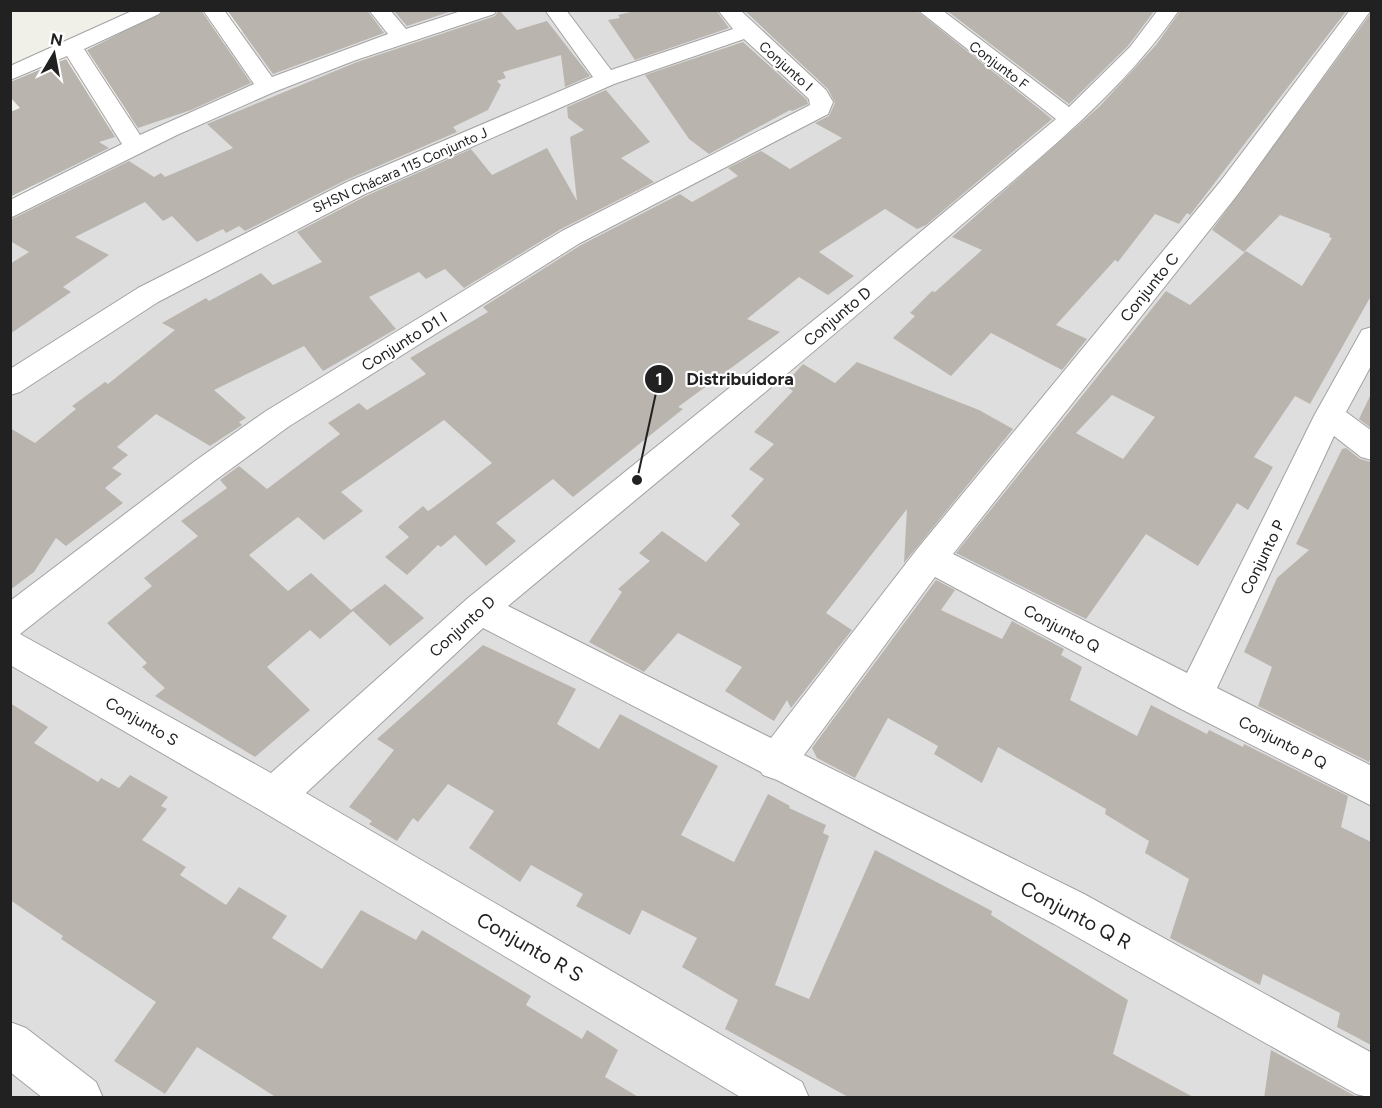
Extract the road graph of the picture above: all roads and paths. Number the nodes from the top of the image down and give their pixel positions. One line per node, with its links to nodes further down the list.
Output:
1 (152, 10): 12 (street)
2 (213, 10): 15 (street)
3 (379, 10): 11 (street)
4 (487, 10): 11 (street)
5 (555, 10): 14 (street)
6 (728, 10): 10 (street, Conjunto I)
7 (928, 10): 17 (street, Conjunto F)
8 (1169, 10): 17 (street, Conjunto D)
9 (1361, 10): 24 (street, Conjunto C)
10 (747, 31): 14 (street, SHSN Chácara 115 Conjunto J); 16 (street, Conjunto I)
11 (402, 37): 15 (street)
12 (72, 47): 13 (street); 18 (street)
13 (10, 74)
14 (606, 79): 21 (street, SHSN Chácara 115 Conjunto J)
15 (267, 86): 18 (street)
16 (822, 102): 26 (street, Conjunto D1 I)
17 (1070, 119): 25 (street, Conjunto D)
18 (136, 147): 19 (street)
19 (10, 210)
20 (1371, 338): 22 (street, Conjunto P)
21 (10, 384)
22 (1329, 416): 23 (street); 28 (street, Conjunto P)
23 (1371, 448)
24 (930, 558): 28 (street, Conjunto Q); 29 (street, Conjunto C)
25 (480, 609): 29 (street, Conjunto Q R); 31 (street, Conjunto D)
26 (10, 622)
27 (10, 646): 31 (street, Conjunto S)
28 (1194, 698): 30 (street, Conjunto P Q)
29 (776, 762): 33 (street, Conjunto Q R)
30 (1371, 787)
31 (274, 796): 35 (street, Conjunto R S)
32 (10, 1044): 34 (street)
33 (1371, 1077)
34 (80, 1098)
35 (786, 1098)

